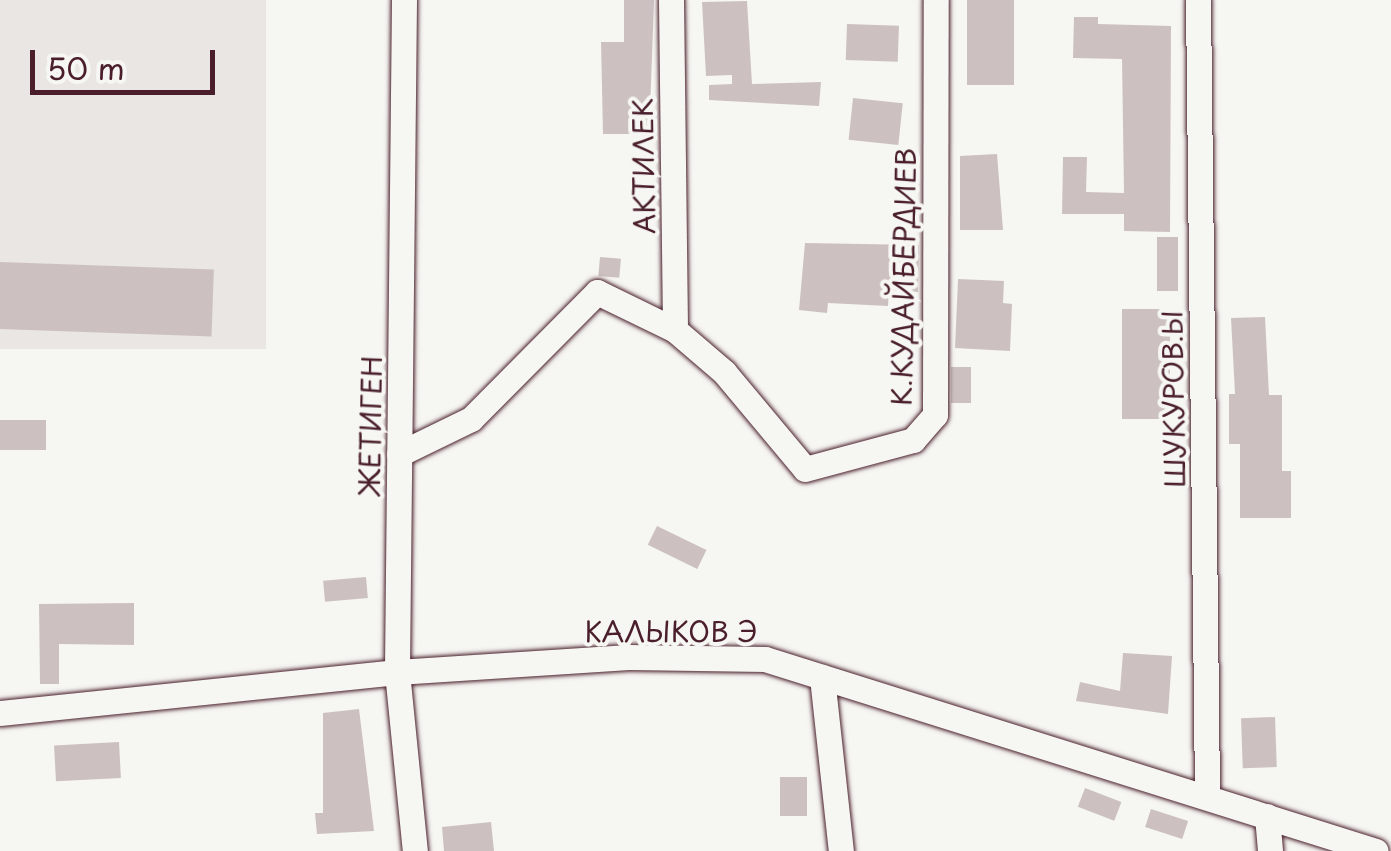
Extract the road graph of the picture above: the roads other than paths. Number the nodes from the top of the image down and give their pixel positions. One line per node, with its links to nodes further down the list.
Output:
1 (404, 0): 6 (street, ЖЕТИГЕН)
2 (671, 0): 5 (street, АКТИЛЕК)
3 (936, 0): 5 (street, К.КУДАЙБЕРДИЕВ)
4 (1198, 0): 10 (street, ШУКУРОВ.Ы)
5 (675, 330): 6 (street, К.КУДАЙБЕРДИЕВ)
6 (400, 454): 7 (street, ЖЕТИГЕН)
7 (398, 672): 8 (street, КАЛЫКОВ Э); 9 (street, КАЛЫКОВ Э); 12 (street, ЖЕТИГЕН)
8 (822, 677): 10 (street, КАЛЫКОВ Э); 13 (street)
9 (0, 713)
10 (1207, 797): 11 (street, КАЛЫКОВ Э)
11 (1267, 816): 14 (street); 15 (street, КАЛЫКОВ Э)
12 (415, 851)
13 (840, 851)
14 (1270, 851)
15 (1376, 851)

